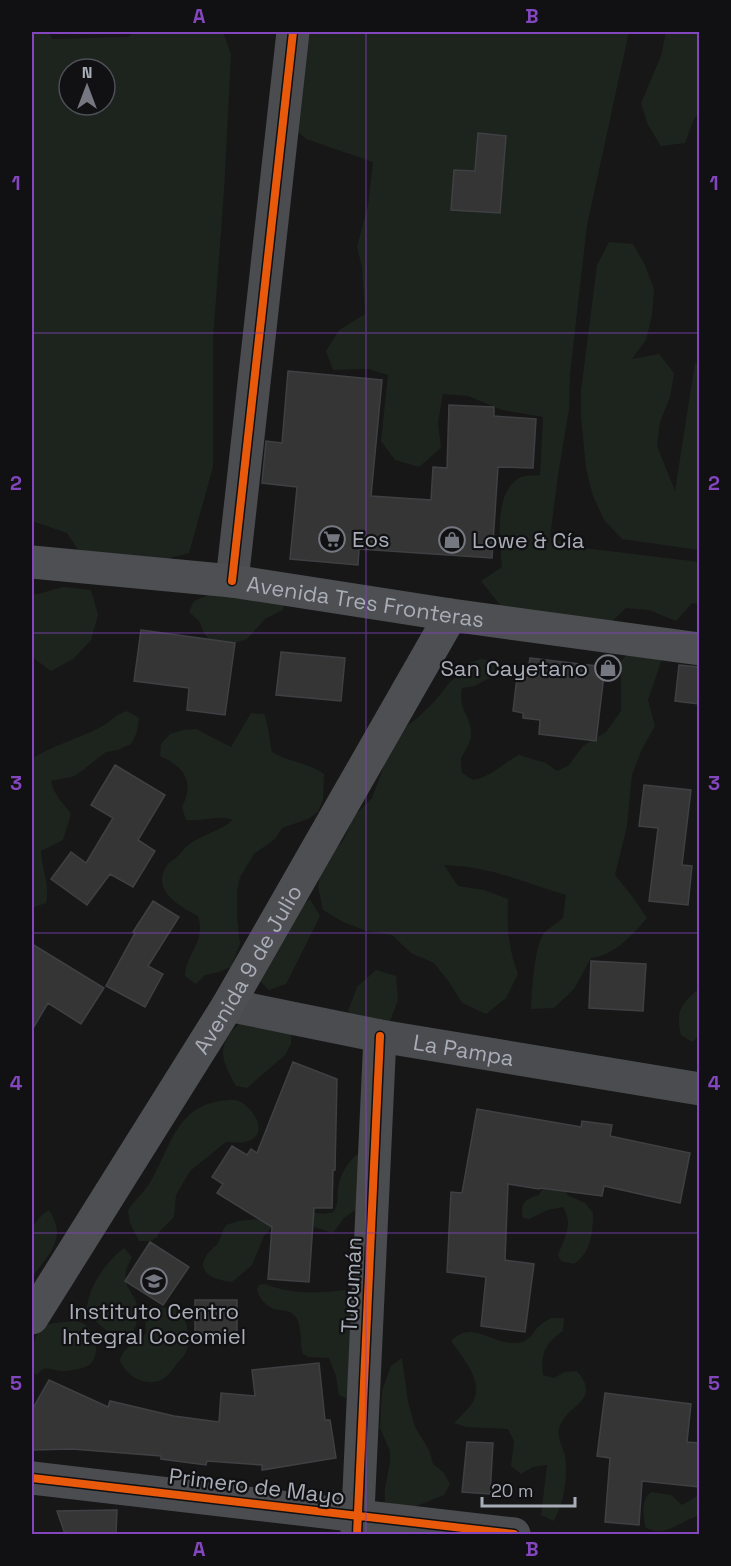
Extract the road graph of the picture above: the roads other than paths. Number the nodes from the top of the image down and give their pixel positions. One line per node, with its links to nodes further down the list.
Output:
1 (292, 32): 3 (street)
2 (32, 562): 3 (main road, Avenida Tres Fronteras)
3 (232, 581): 4 (main road, Avenida Tres Fronteras)
4 (451, 615): 5 (main road, Avenida Tres Fronteras); 6 (main road, Avenida 9 de Julio)
5 (699, 650)
6 (228, 1005): 7 (street, La Pampa); 9 (main road, Avenida 9 de Julio)
7 (380, 1036): 8 (street, La Pampa); 11 (street, Tucumán)
8 (699, 1089)
9 (32, 1318)
10 (32, 1478): 11 (street, Primero de Mayo)
11 (358, 1525): 12 (street, Primero de Mayo)
12 (514, 1534)

